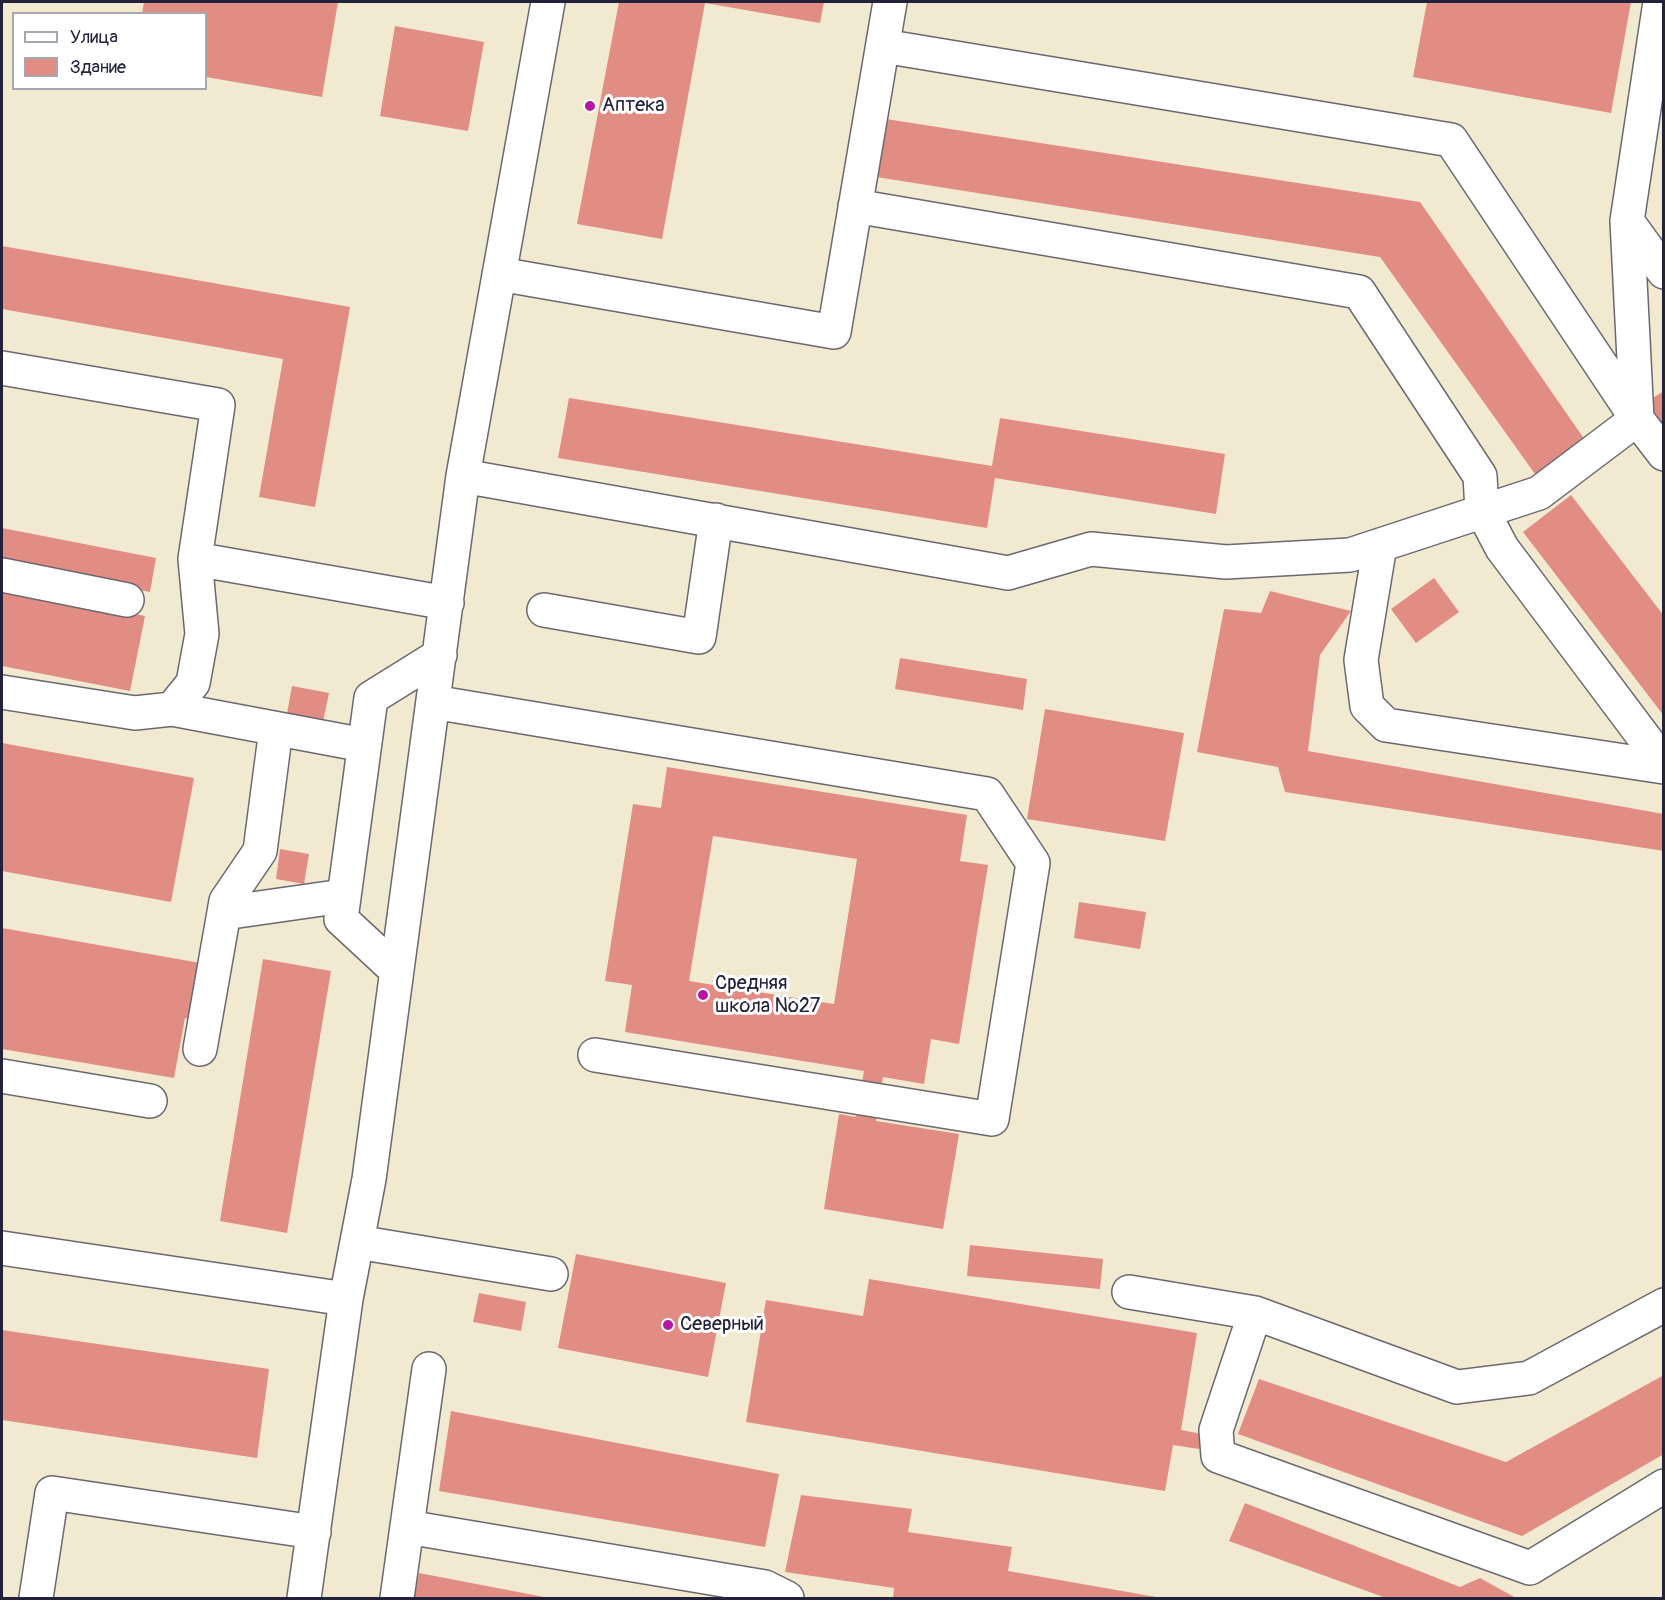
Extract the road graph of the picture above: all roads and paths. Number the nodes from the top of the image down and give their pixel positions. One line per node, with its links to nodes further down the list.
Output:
1 (548, 2): 8 (street)
2 (891, 2): 4 (street)
3 (1660, 2): 6 (street)
4 (883, 46): 5 (street); 10 (street)
5 (855, 207): 8 (street); 13 (street)
6 (1627, 221): 7 (street); 10 (street)
7 (1664, 272)
8 (498, 274): 12 (street)
9 (2, 368): 16 (street)
10 (1637, 419): 11 (street); 13 (street)
11 (1664, 454)
12 (463, 476): 14 (street); 19 (street)
13 (1482, 510): 15 (street); 27 (street)
14 (716, 520): 15 (street); 20 (street)
15 (1380, 545): 27 (street)
16 (195, 559): 19 (street); 24 (street)
17 (2, 575): 18 (street)
18 (127, 600)
19 (447, 603): 21 (street)
20 (544, 610)
21 (440, 655): 23 (street); 26 (street)
22 (2, 692): 24 (street)
23 (434, 702): 30 (street); 32 (street)
24 (172, 709): 25 (street)
25 (276, 729): 26 (street); 29 (street)
26 (364, 745): 28 (street)
27 (1664, 766)
28 (343, 896): 29 (street); 30 (street)
29 (224, 913): 31 (street)
30 (396, 970): 35 (street)
31 (200, 1049)
32 (595, 1055)
33 (2, 1076): 34 (street)
34 (150, 1101)
35 (357, 1242): 37 (street); 39 (street)
36 (2, 1248): 39 (street)
37 (551, 1274)
38 (1129, 1292): 41 (street)
39 (345, 1299): 45 (street)
40 (1664, 1305): 41 (street)
41 (1255, 1313): 43 (street)
42 (429, 1369): 44 (street)
43 (1664, 1486)
44 (407, 1527): 46 (street); 49 (street)
45 (314, 1532): 47 (street); 48 (street)
46 (771, 1595)
47 (36, 1599)
48 (304, 1599)
49 (397, 1599)

